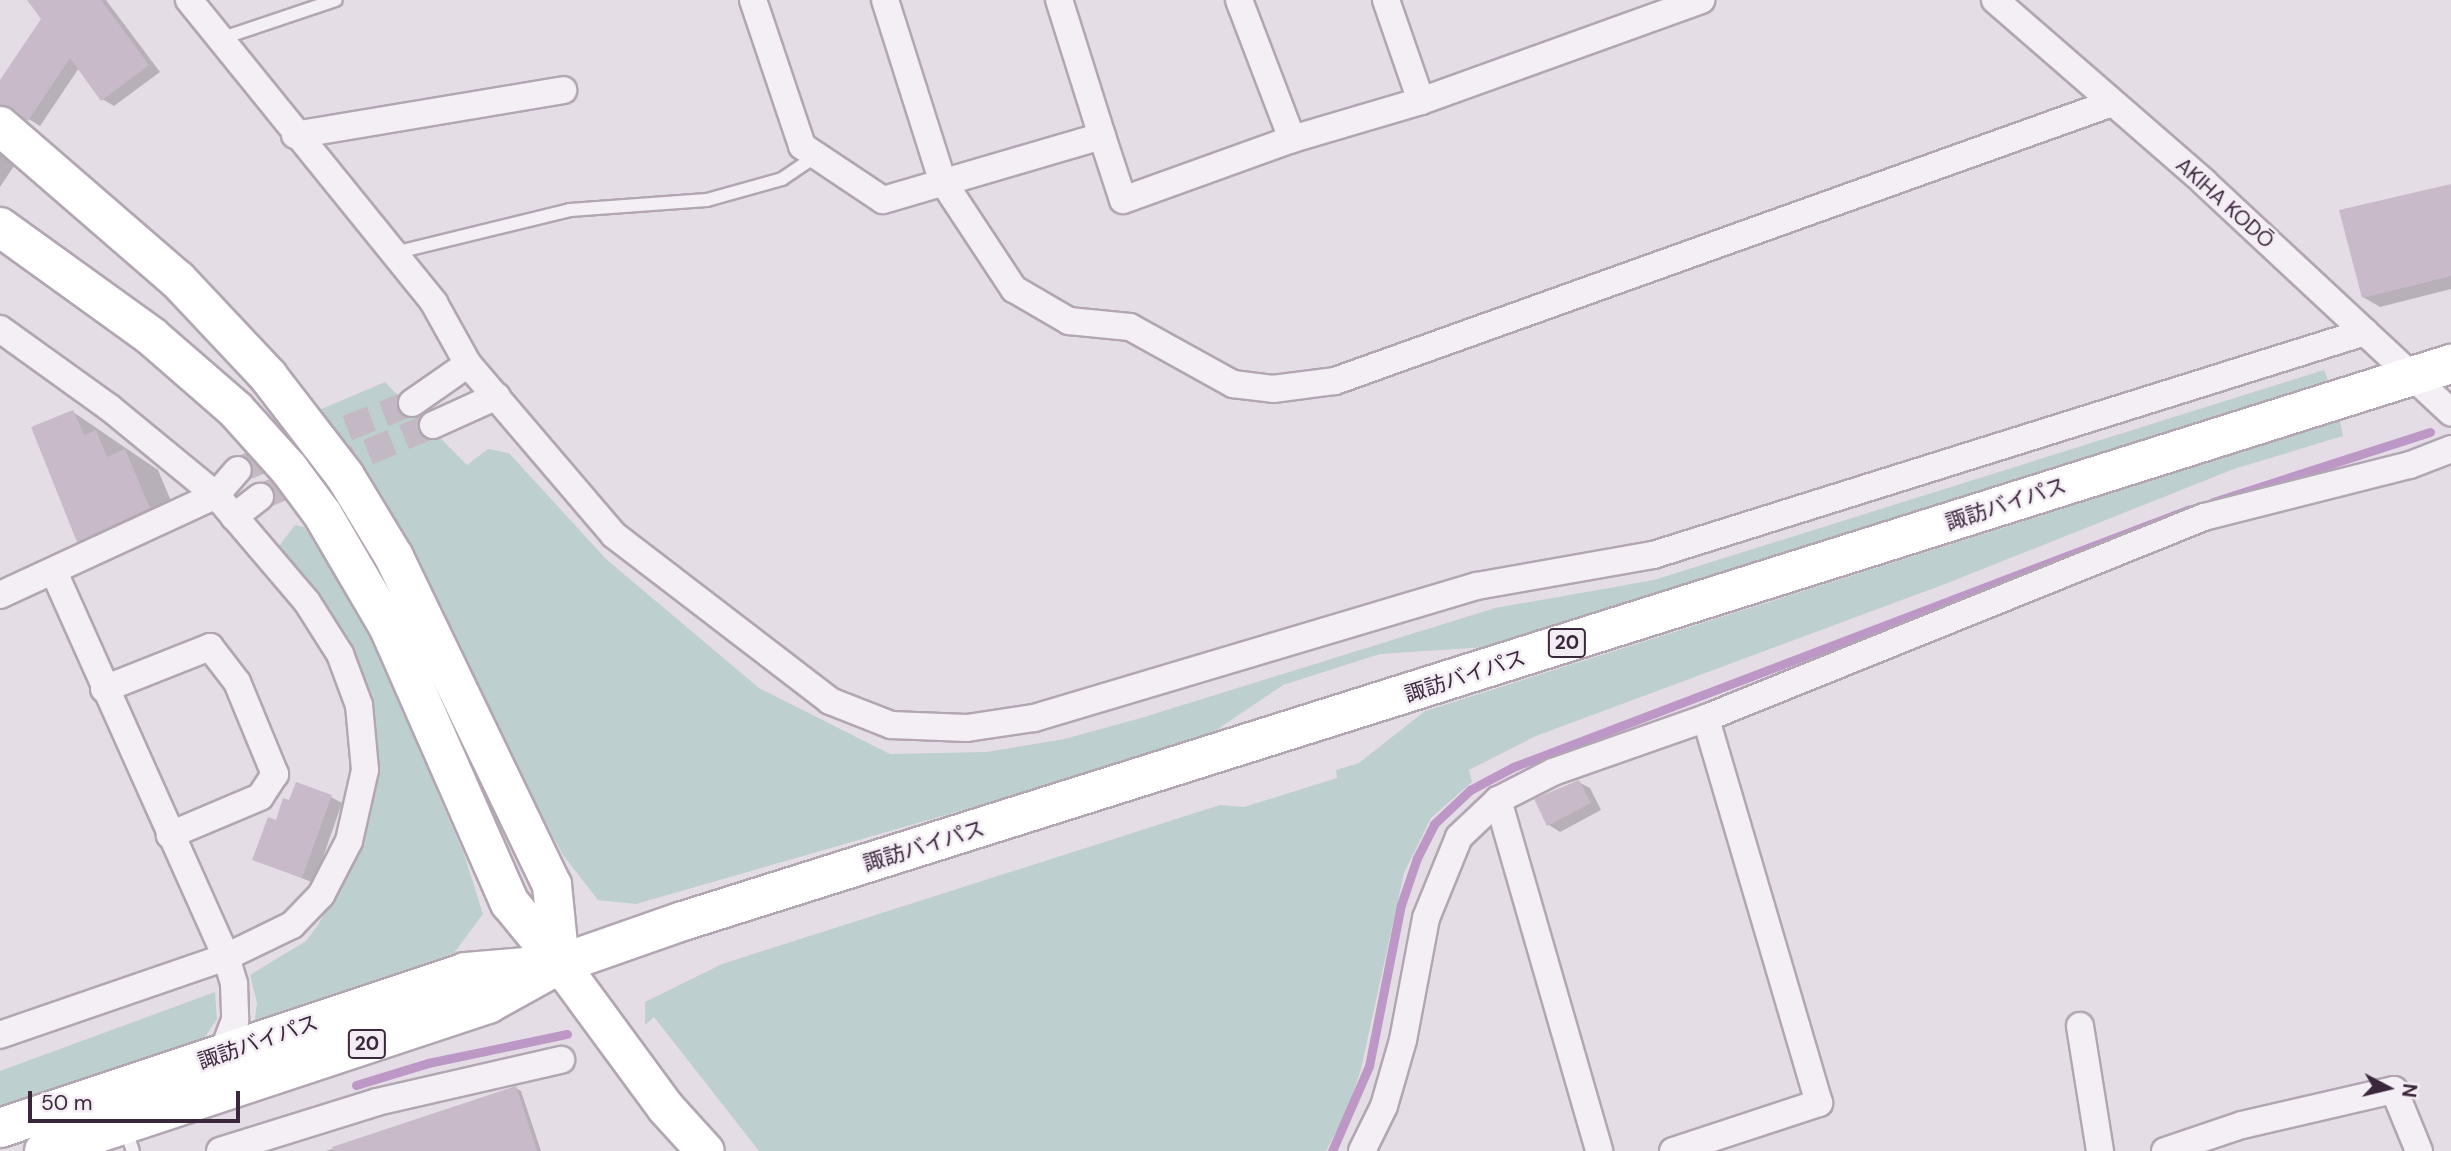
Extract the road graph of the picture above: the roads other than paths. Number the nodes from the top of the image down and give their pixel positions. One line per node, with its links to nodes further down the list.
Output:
1 (189, 0): 10 (street)
2 (336, 0): 10 (lane)
3 (753, 0): 18 (street)
4 (885, 0): 19 (street)
5 (1059, 0): 16 (street)
6 (1239, 0): 17 (street)
7 (1385, 0): 12 (street)
8 (1701, 0): 12 (street)
9 (1995, 0): 13 (street, AKIHA KODŌ)
10 (218, 40): 15 (street)
11 (563, 90): 15 (street)
12 (1421, 101): 17 (street)
13 (2112, 103): 19 (street); 23 (street, AKIHA KODŌ)
14 (0, 126): 43 (highway)
15 (295, 135): 21 (street)
16 (1102, 136): 17 (street); 19 (street)
17 (1292, 139)
18 (816, 156): 19 (street); 21 (lane)
19 (942, 180)
20 (0, 228): 43 (highway)
21 (393, 253): 24 (street)
22 (0, 329): 33 (street)
23 (2365, 332): 26 (street, AKIHA KODŌ); 27 (street)
24 (468, 363): 27 (street); 28 (street)
25 (2451, 364): 26 (highway, 諏訪バイパス / 20)
26 (2412, 377): 29 (street, AKIHA KODŌ); 43 (highway, 諏訪バイパス / 20)
27 (496, 396): 30 (street)
28 (412, 403)
29 (2451, 412)
30 (433, 425)
31 (2451, 449): 39 (street)
32 (238, 470): 33 (street)
33 (216, 495): 35 (street); 36 (street)
34 (260, 497): 35 (street)
35 (234, 517): 42 (street)
36 (54, 572): 37 (street); 38 (street)
37 (0, 595)
38 (104, 689): 41 (street); 41 (street)
39 (1706, 718): 40 (street); 55 (street)
40 (1498, 800): 53 (street); 54 (street)
41 (170, 835): 42 (street)
42 (226, 957): 45 (street); 46 (street)
43 (560, 964): 46 (highway, 諏訪バイパス / 20); 49 (highway, 諏訪バイパス / 20); 52 (street)
44 (2080, 1026): 56 (street)
45 (0, 1035)
46 (222, 1054): 48 (highway, 諏訪バイパス / 20)
47 (561, 1060): 51 (street)
48 (0, 1128)
49 (129, 1138): 50 (highway, 諏訪バイパス / 20)
50 (44, 1151)
51 (220, 1151)
52 (705, 1151)
53 (1362, 1151)
54 (1600, 1151)
55 (1673, 1151)
56 (2100, 1151)
57 (2165, 1151): 58 (street)
58 (2419, 1151)

